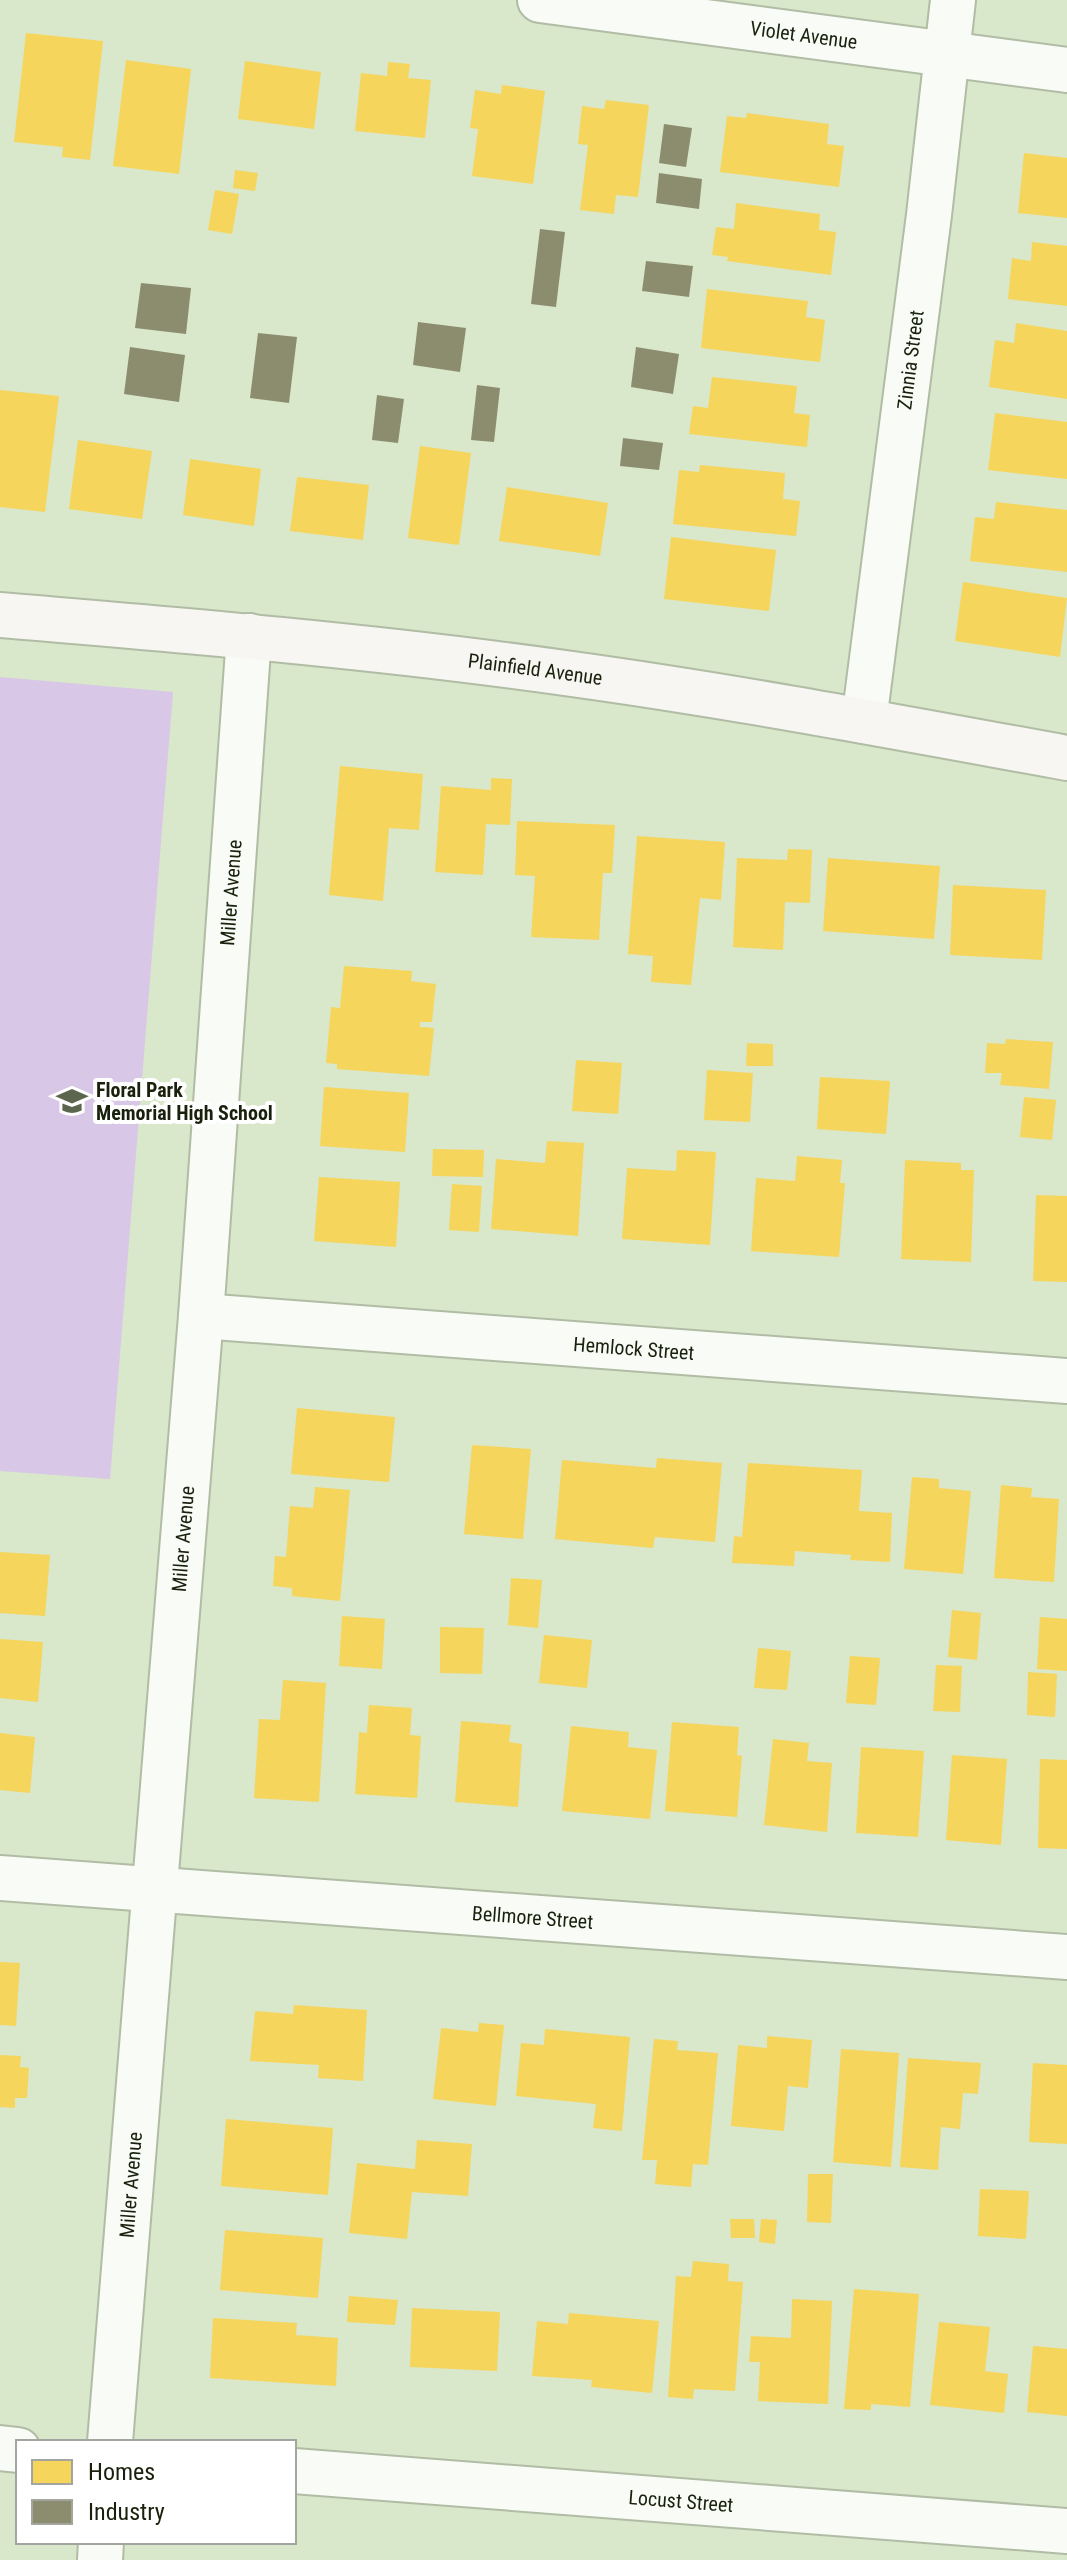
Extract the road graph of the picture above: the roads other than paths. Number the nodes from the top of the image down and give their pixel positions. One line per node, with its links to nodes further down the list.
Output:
1 (540, 0): 3 (street, Violet Avenue)
2 (953, 0): 3 (street, Zinnia Street)
3 (946, 54): 4 (street, Violet Avenue); 7 (street, Zinnia Street)
4 (1067, 70)
5 (0, 615): 6 (main road, Plainfield Avenue)
6 (249, 636): 7 (main road, Plainfield Avenue); 9 (street, Miller Avenue)
7 (864, 721): 8 (main road, Plainfield Avenue)
8 (1067, 758)
9 (201, 1316): 10 (street, Hemlock Street); 12 (street, Miller Avenue)
10 (1067, 1381)
11 (0, 1878): 12 (street, Bellmore Street)
12 (154, 1888): 13 (street, Bellmore Street); 14 (street, Miller Avenue)
13 (1067, 1957)
14 (110, 2440)
15 (296, 2471): 16 (street, Locust Street)
16 (1067, 2531)

